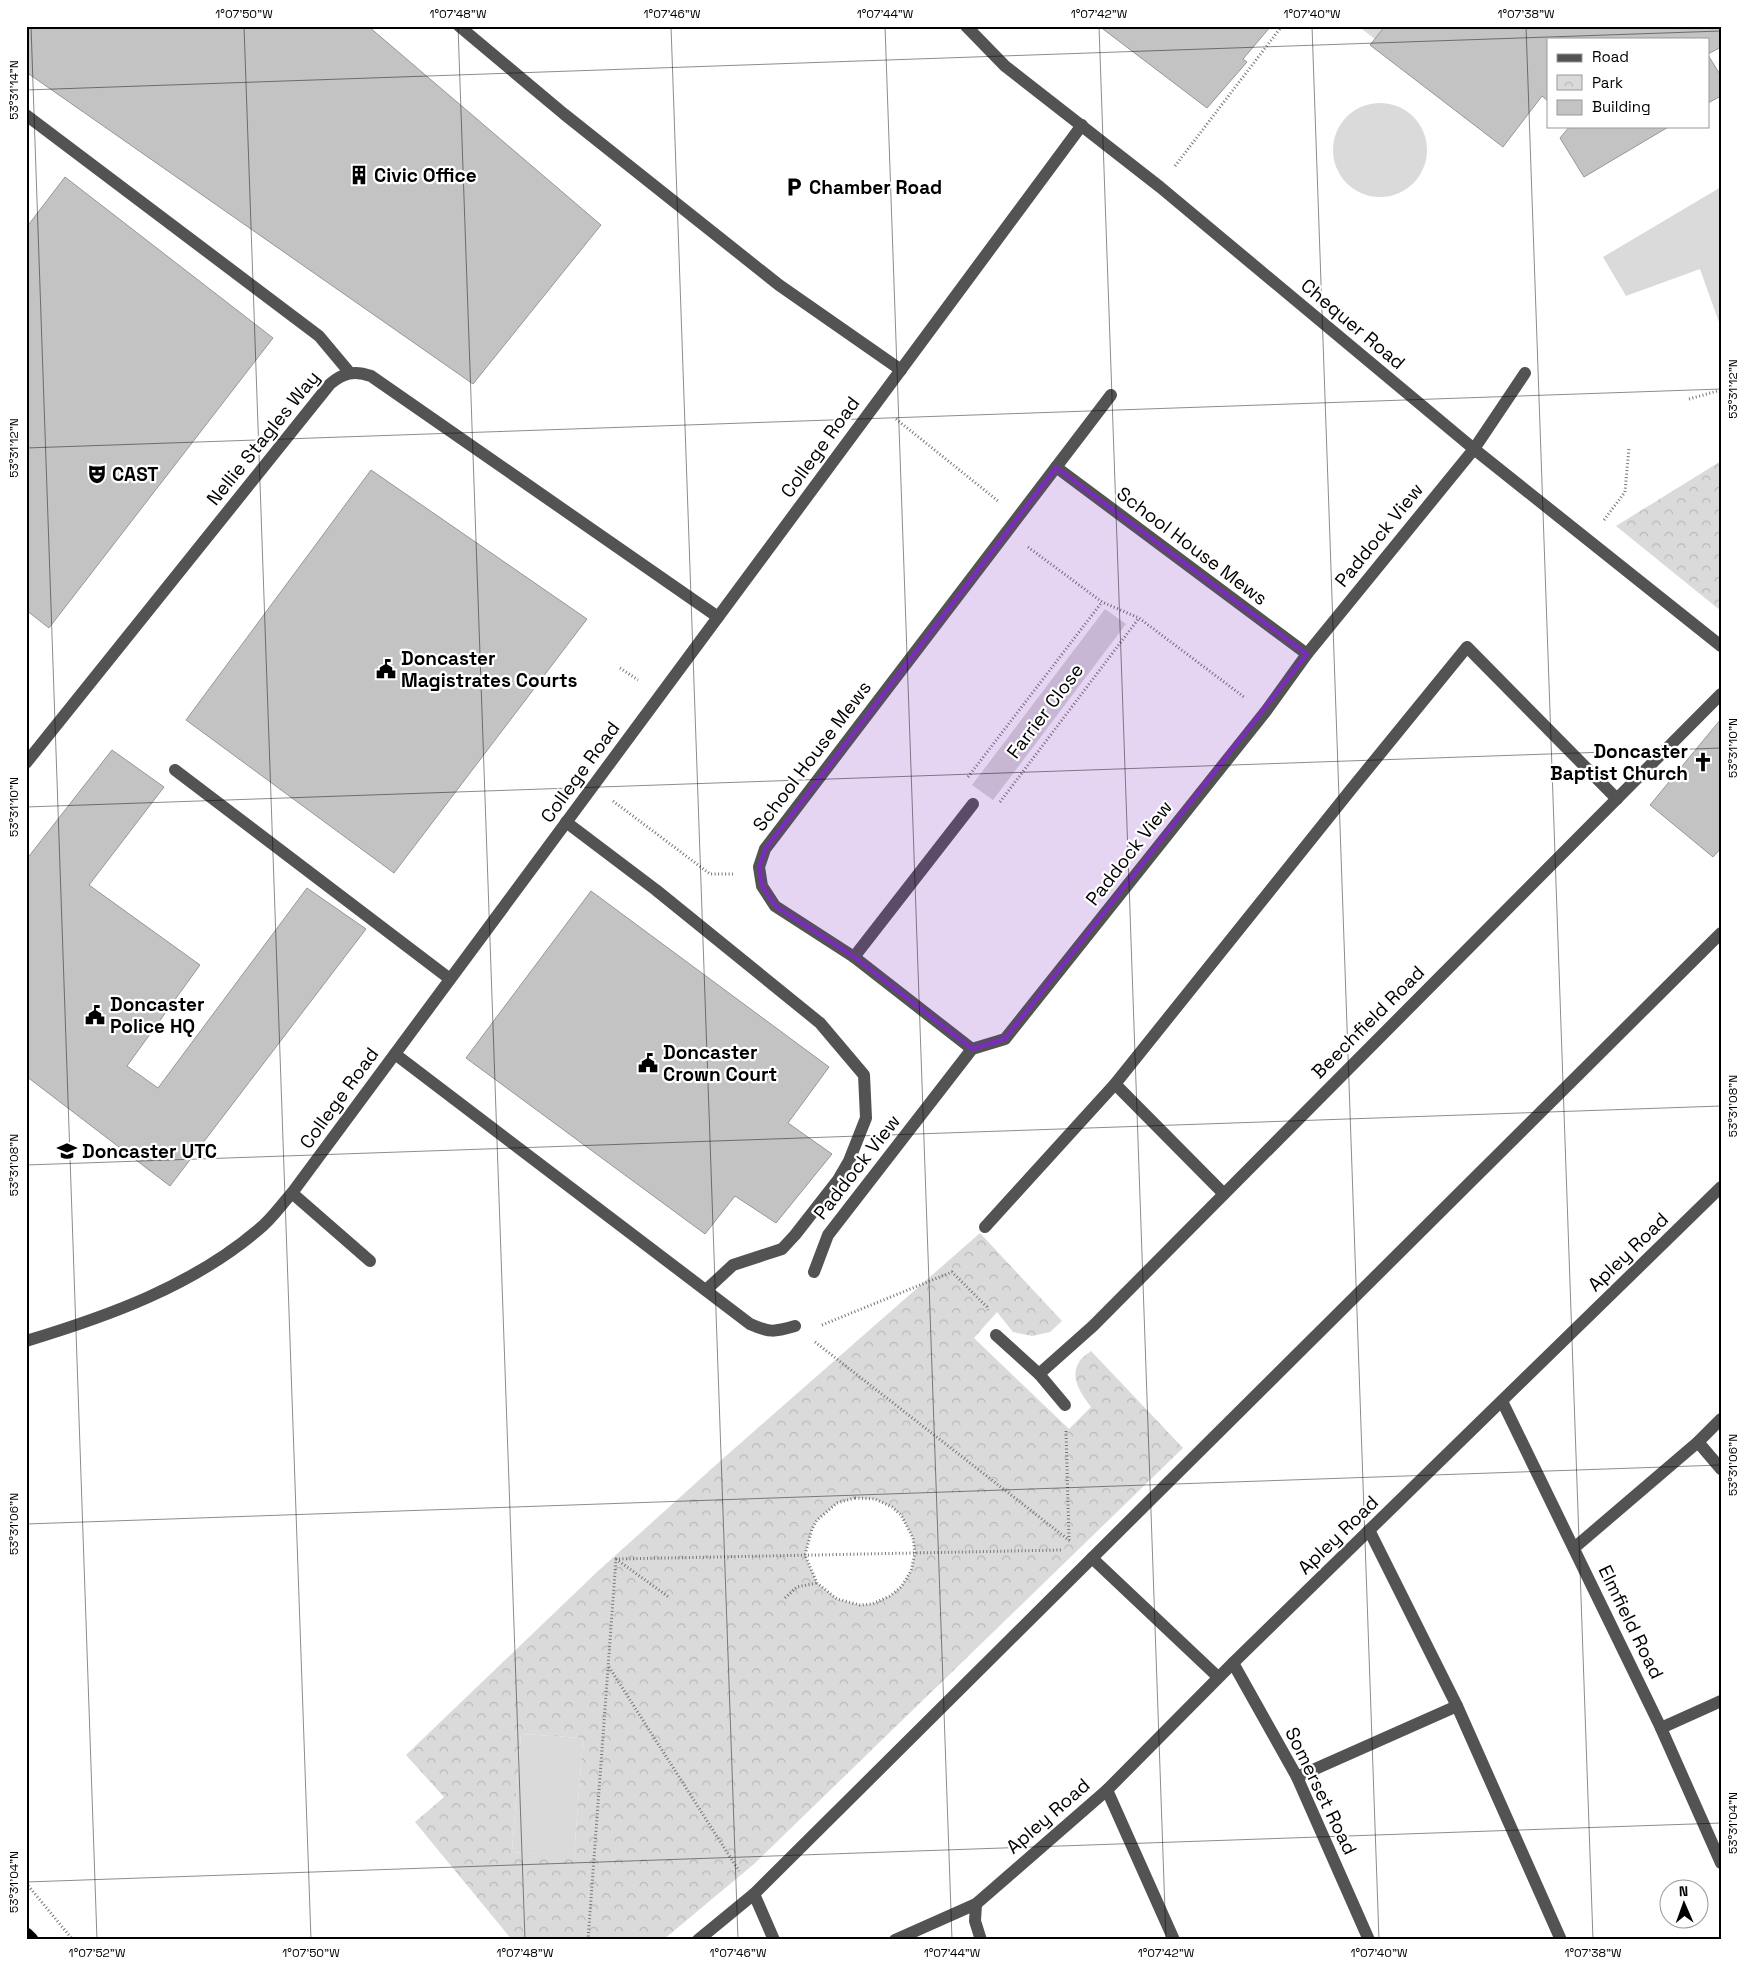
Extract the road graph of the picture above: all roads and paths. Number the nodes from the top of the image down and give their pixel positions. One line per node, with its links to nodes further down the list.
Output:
1 (459, 26): 7 (street)
2 (1282, 26): 6 (path)
3 (972, 28): 5 (street, Chequer Road)
4 (26, 115): 8 (street)
5 (1082, 125): 6 (street, Chequer Road); 7 (street, College Road)
6 (1160, 187): 15 (street, Chequer Road)
7 (901, 370): 13 (street, College Road)
8 (350, 372): 21 (street, Nellie Stagles Way); 27 (street, Nellie Stagles Way)
9 (1525, 373): 15 (street, Paddock View)
10 (1721, 390): 12 (path)
11 (1111, 395): 16 (street, School House Mews)
12 (1689, 399)
13 (876, 402): 17 (path); 21 (street, College Road)
14 (1629, 448): 19 (path)
15 (1474, 449): 19 (street, Chequer Road); 24 (street, Paddock View)
16 (1056, 467): 17 (street, School House Mews); 24 (street, School House Mews)
17 (1018, 518): 18 (street, School House Mews)
18 (1007, 532): 20 (path); 33 (street, School House Mews)
19 (1588, 540): 23 (street, Chequer Road)
20 (1102, 602): 22 (path); 31 (path, Farrier Close)
21 (718, 617): 29 (street, College Road)
22 (1139, 618): 26 (path); 31 (path, Farrier Close)
23 (1721, 646)
24 (1307, 654): 26 (street, Paddock View)
25 (1721, 694): 30 (street, Beechfield Road)
26 (1266, 711): 37 (street, Paddock View)
27 (26, 763)
28 (175, 770): 36 (street)
29 (593, 786): 32 (street, College Road); 33 (path)
30 (1617, 799): 39 (street); 42 (street, Beechfield Road)
31 (973, 804): 35 (street)
32 (566, 822): 36 (street, College Road); 46 (street)
33 (760, 874): 35 (street)
34 (1721, 932): 62 (street)
35 (854, 957): 37 (street)
36 (450, 979): 38 (street, College Road)
37 (972, 1049): 45 (street, Paddock View)
38 (394, 1054): 41 (street, College Road); 46 (street)
39 (1116, 1084): 42 (street); 43 (street)
40 (1721, 1187): 51 (street, Apley Road)
41 (292, 1193): 44 (street); 49 (street, College Road)
42 (1224, 1194): 50 (street, Beechfield Road)
43 (985, 1227)
44 (370, 1261)
45 (814, 1272)
46 (706, 1290): 47 (street)
47 (795, 1326): 48 (path); 57 (path)
48 (996, 1335): 50 (street)
49 (26, 1341)
50 (1040, 1374): 52 (street)
51 (1502, 1401): 56 (street, Apley Road); 58 (street, Elmfield Road)
52 (1065, 1404): 57 (path)
53 (1721, 1419): 54 (street)
54 (1698, 1442): 55 (street); 58 (street)
55 (1721, 1469)
56 (1370, 1530): 67 (street, Apley Road); 71 (street)
57 (1069, 1540): 59 (path)
58 (1574, 1548): 72 (street, Elmfield Road)
59 (1081, 1549): 60 (path); 62 (path)
60 (915, 1553): 61 (path); 61 (path); 64 (path)
61 (805, 1555): 63 (path); 64 (path)
62 (1092, 1558): 69 (street); 77 (street)
63 (616, 1559): 65 (path); 68 (path)
64 (817, 1583): 66 (path)
65 (670, 1598)
66 (785, 1598)
67 (1233, 1662): 69 (street, Apley Road); 73 (street, Somerset Road)
68 (608, 1667): 77 (path); 82 (path)
69 (1218, 1677): 74 (street, Apley Road)
70 (1721, 1701): 72 (street)
71 (1457, 1706): 73 (street); 89 (street)
72 (1661, 1728): 75 (street, Elmfield Road)
73 (1297, 1777): 88 (street, Somerset Road)
74 (1107, 1790): 78 (street, Apley Road); 87 (street)
75 (1721, 1863)
76 (26, 1883): 81 (path)
77 (754, 1894): 83 (street); 84 (street)
78 (976, 1904): 85 (street, Apley Road); 86 (street)
79 (26, 1935): 80 (highway)
80 (31, 1940)
81 (73, 1940)
82 (588, 1940)
83 (698, 1940)
84 (774, 1940)
85 (894, 1940)
86 (981, 1940)
87 (1174, 1940)
88 (1369, 1940)
89 (1560, 1940)

